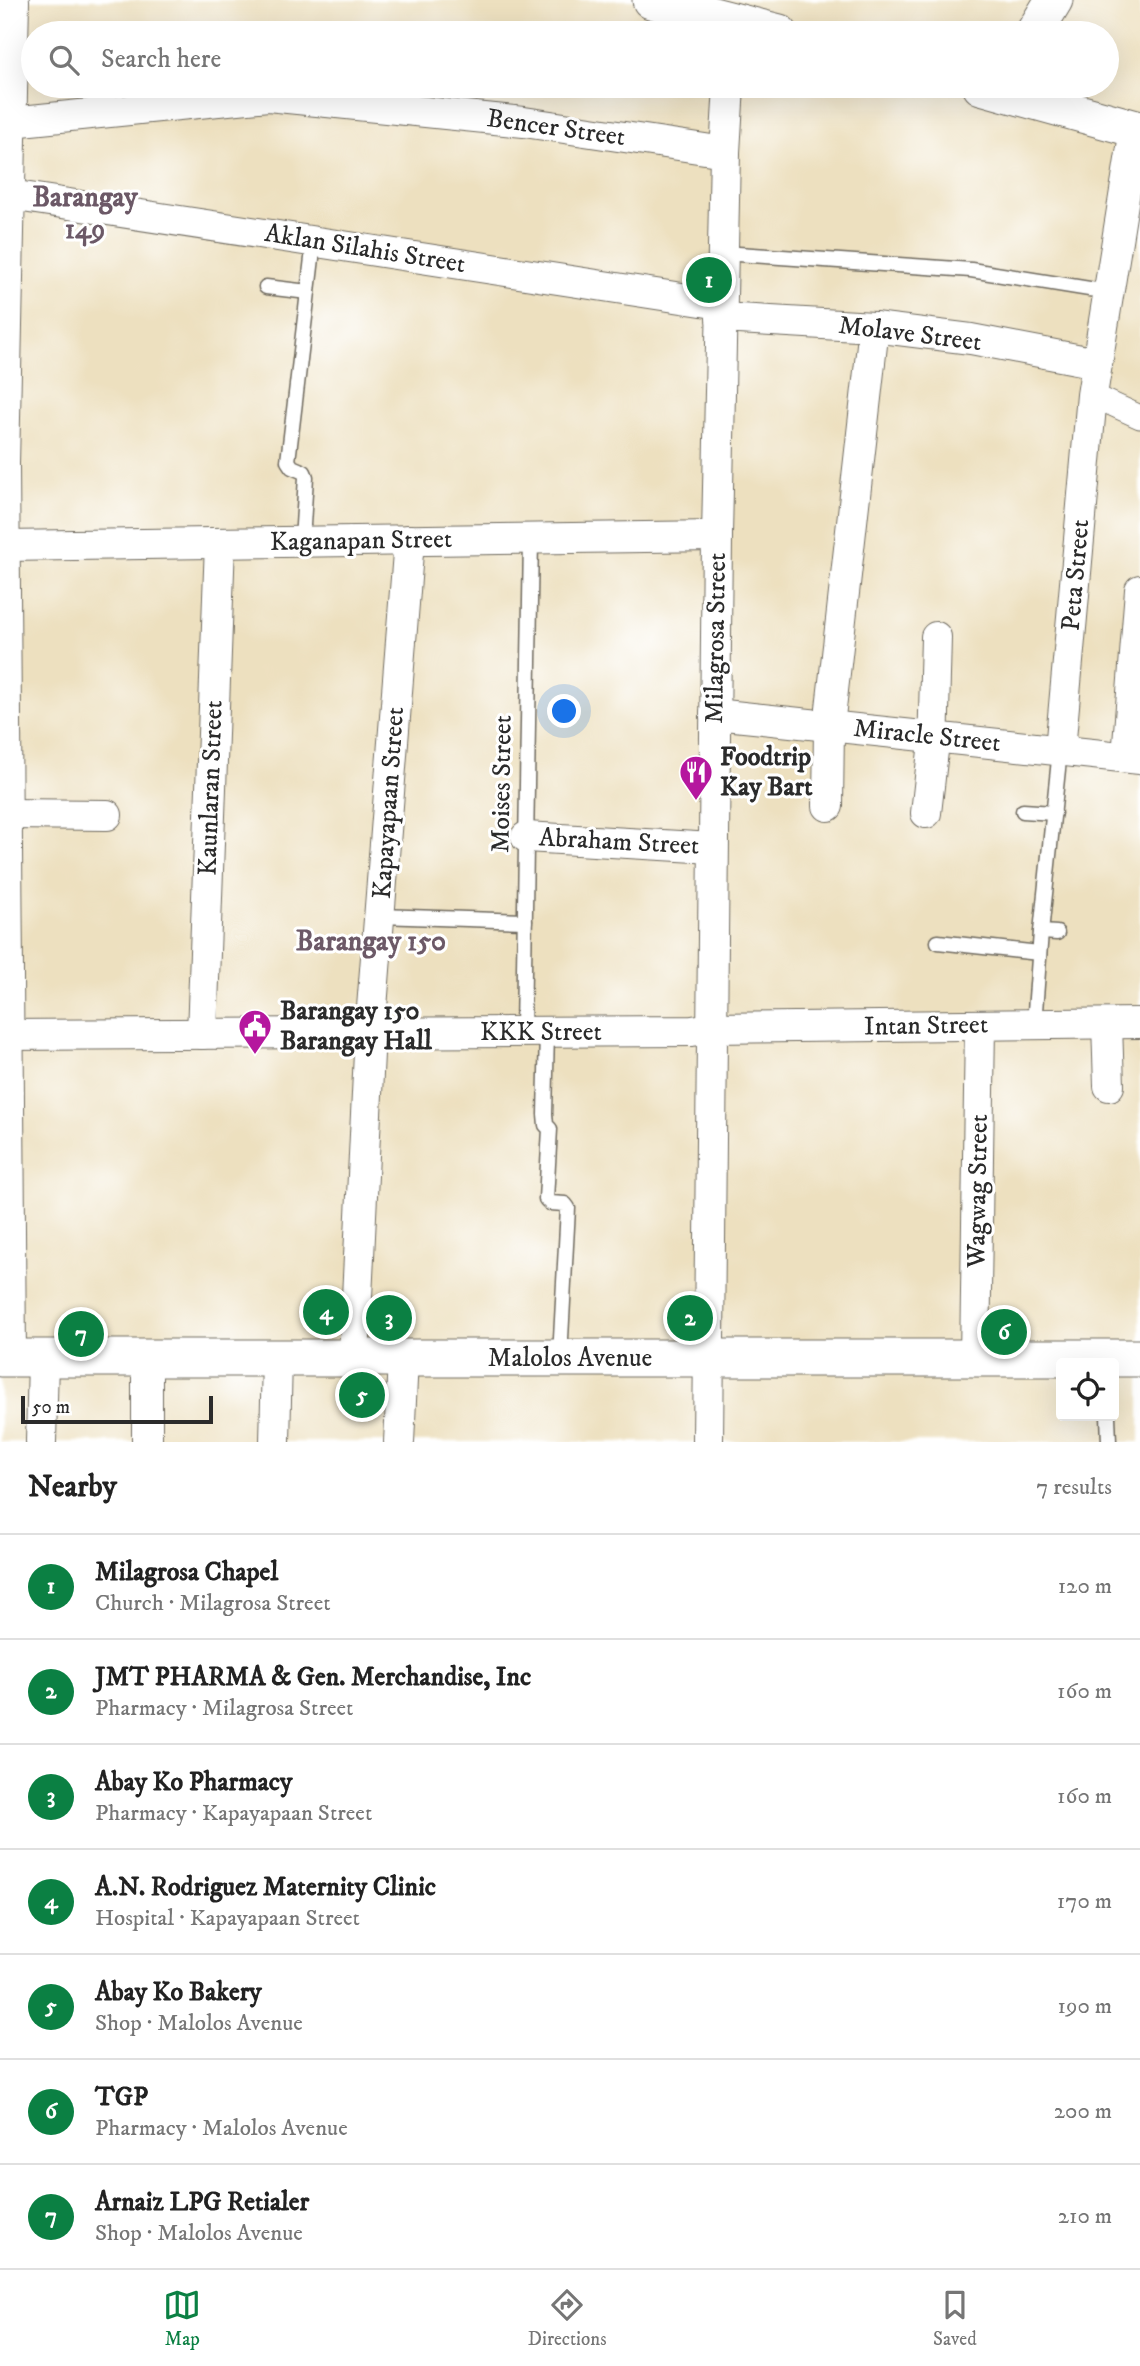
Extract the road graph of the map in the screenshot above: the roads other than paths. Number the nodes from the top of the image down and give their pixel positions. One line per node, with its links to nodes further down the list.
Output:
1 (14, 0): 10 (street)
2 (652, 0): 4 (street)
3 (1054, 0): 5 (street)
4 (715, 21)
5 (1041, 21)
6 (248, 98): 10 (street, Bencer Street)
7 (288, 98): 12 (street, Bencer Street)
8 (728, 98): 12 (street, Milagrosa Street)
9 (1031, 98): 11 (street)
10 (11, 122): 13 (street)
11 (1138, 130): 18 (street, Peta Street)
12 (725, 152): 15 (street, Milagrosa Street)
13 (10, 195): 14 (street, Aklan Silahis Street); 24 (street)
14 (314, 242): 17 (lane); 19 (street, Aklan Silahis Street)
15 (723, 253): 18 (lane); 19 (street, Milagrosa Street)
16 (266, 287): 17 (lane)
17 (308, 292): 28 (lane)
18 (1108, 292): 21 (street, Peta Street)
19 (721, 311): 20 (street, Molave Street); 25 (street, Milagrosa Street)
20 (874, 327): 21 (street, Molave Street); 34 (street)
21 (1097, 363): 22 (street, Peta Street)
22 (1092, 395): 23 (street); 36 (street, Peta Street)
23 (1140, 417)
24 (2, 464): 30 (street)
25 (717, 536): 26 (street, Kaganapan Street); 33 (street, Milagrosa Street)
26 (531, 538): 27 (street, Kaganapan Street); 44 (lane, Moises Street)
27 (409, 540): 28 (street, Kaganapan Street); 46 (street, Kapayapaan Street)
28 (302, 541): 29 (street, Kaganapan Street)
29 (220, 543): 30 (street, Kaganapan Street); 59 (street, Kaunlaran Street)
30 (5, 546): 42 (street)
31 (1140, 590): 37 (street)
32 (936, 636): 35 (street)
33 (715, 714): 34 (street, Miracle Street); 45 (street, Milagrosa Street)
34 (829, 726): 35 (street, Miracle Street); 38 (street)
35 (932, 737): 36 (street, Miracle Street); 40 (street)
36 (1060, 750): 37 (street, Miracle Street); 41 (lane, Peta Street)
37 (1134, 758)
38 (828, 806)
39 (1023, 811): 41 (lane)
40 (926, 813)
41 (1054, 813): 48 (lane, Peta Street)
42 (7, 814): 43 (street); 60 (street)
43 (107, 816)
44 (526, 837): 45 (street, Abraham Street); 47 (lane, Moises Street)
45 (713, 848): 56 (street, Milagrosa Street)
46 (380, 916): 47 (lane); 58 (street, Kapayapaan Street)
47 (525, 920): 57 (lane, Moises Street)
48 (1041, 932): 49 (lane); 51 (lane, Peta Street)
49 (1057, 933)
50 (938, 943): 51 (lane)
51 (1039, 953): 53 (lane, Peta Street)
52 (1140, 1023): 54 (street, Intan Street)
53 (1034, 1024): 54 (street, Intan Street); 55 (street, Intan Street)
54 (1107, 1024): 61 (street)
55 (980, 1025): 56 (street, Intan Street); 66 (street, Wagwag Street)
56 (711, 1028): 57 (street, KKK Street); 65 (street, Milagrosa Street)
57 (535, 1031): 58 (street, KKK Street); 69 (lane, Moises Street)
58 (370, 1033): 59 (street, KKK Street); 67 (street, Kapayapaan Street)
59 (202, 1034): 60 (street, KKK Street)
60 (4, 1035): 62 (street)
61 (1109, 1086)
62 (18, 1358): 63 (street, Malolos Avenue); 72 (street)
63 (147, 1358): 64 (street, Malolos Avenue); 73 (street)
64 (277, 1358): 67 (street, Malolos Avenue); 74 (street)
65 (708, 1358): 66 (street, Malolos Avenue); 69 (street, Malolos Avenue); 76 (street, Milagrosa Street)
66 (975, 1358): 70 (street, Malolos Avenue)
67 (354, 1359): 68 (street, Malolos Avenue)
68 (403, 1359): 69 (street, Malolos Avenue); 75 (street)
69 (560, 1359)
70 (1056, 1359)
71 (1108, 1421): 77 (lane)
72 (41, 1442)
73 (147, 1442)
74 (275, 1442)
75 (399, 1442)
76 (708, 1442)
77 (1109, 1442)

